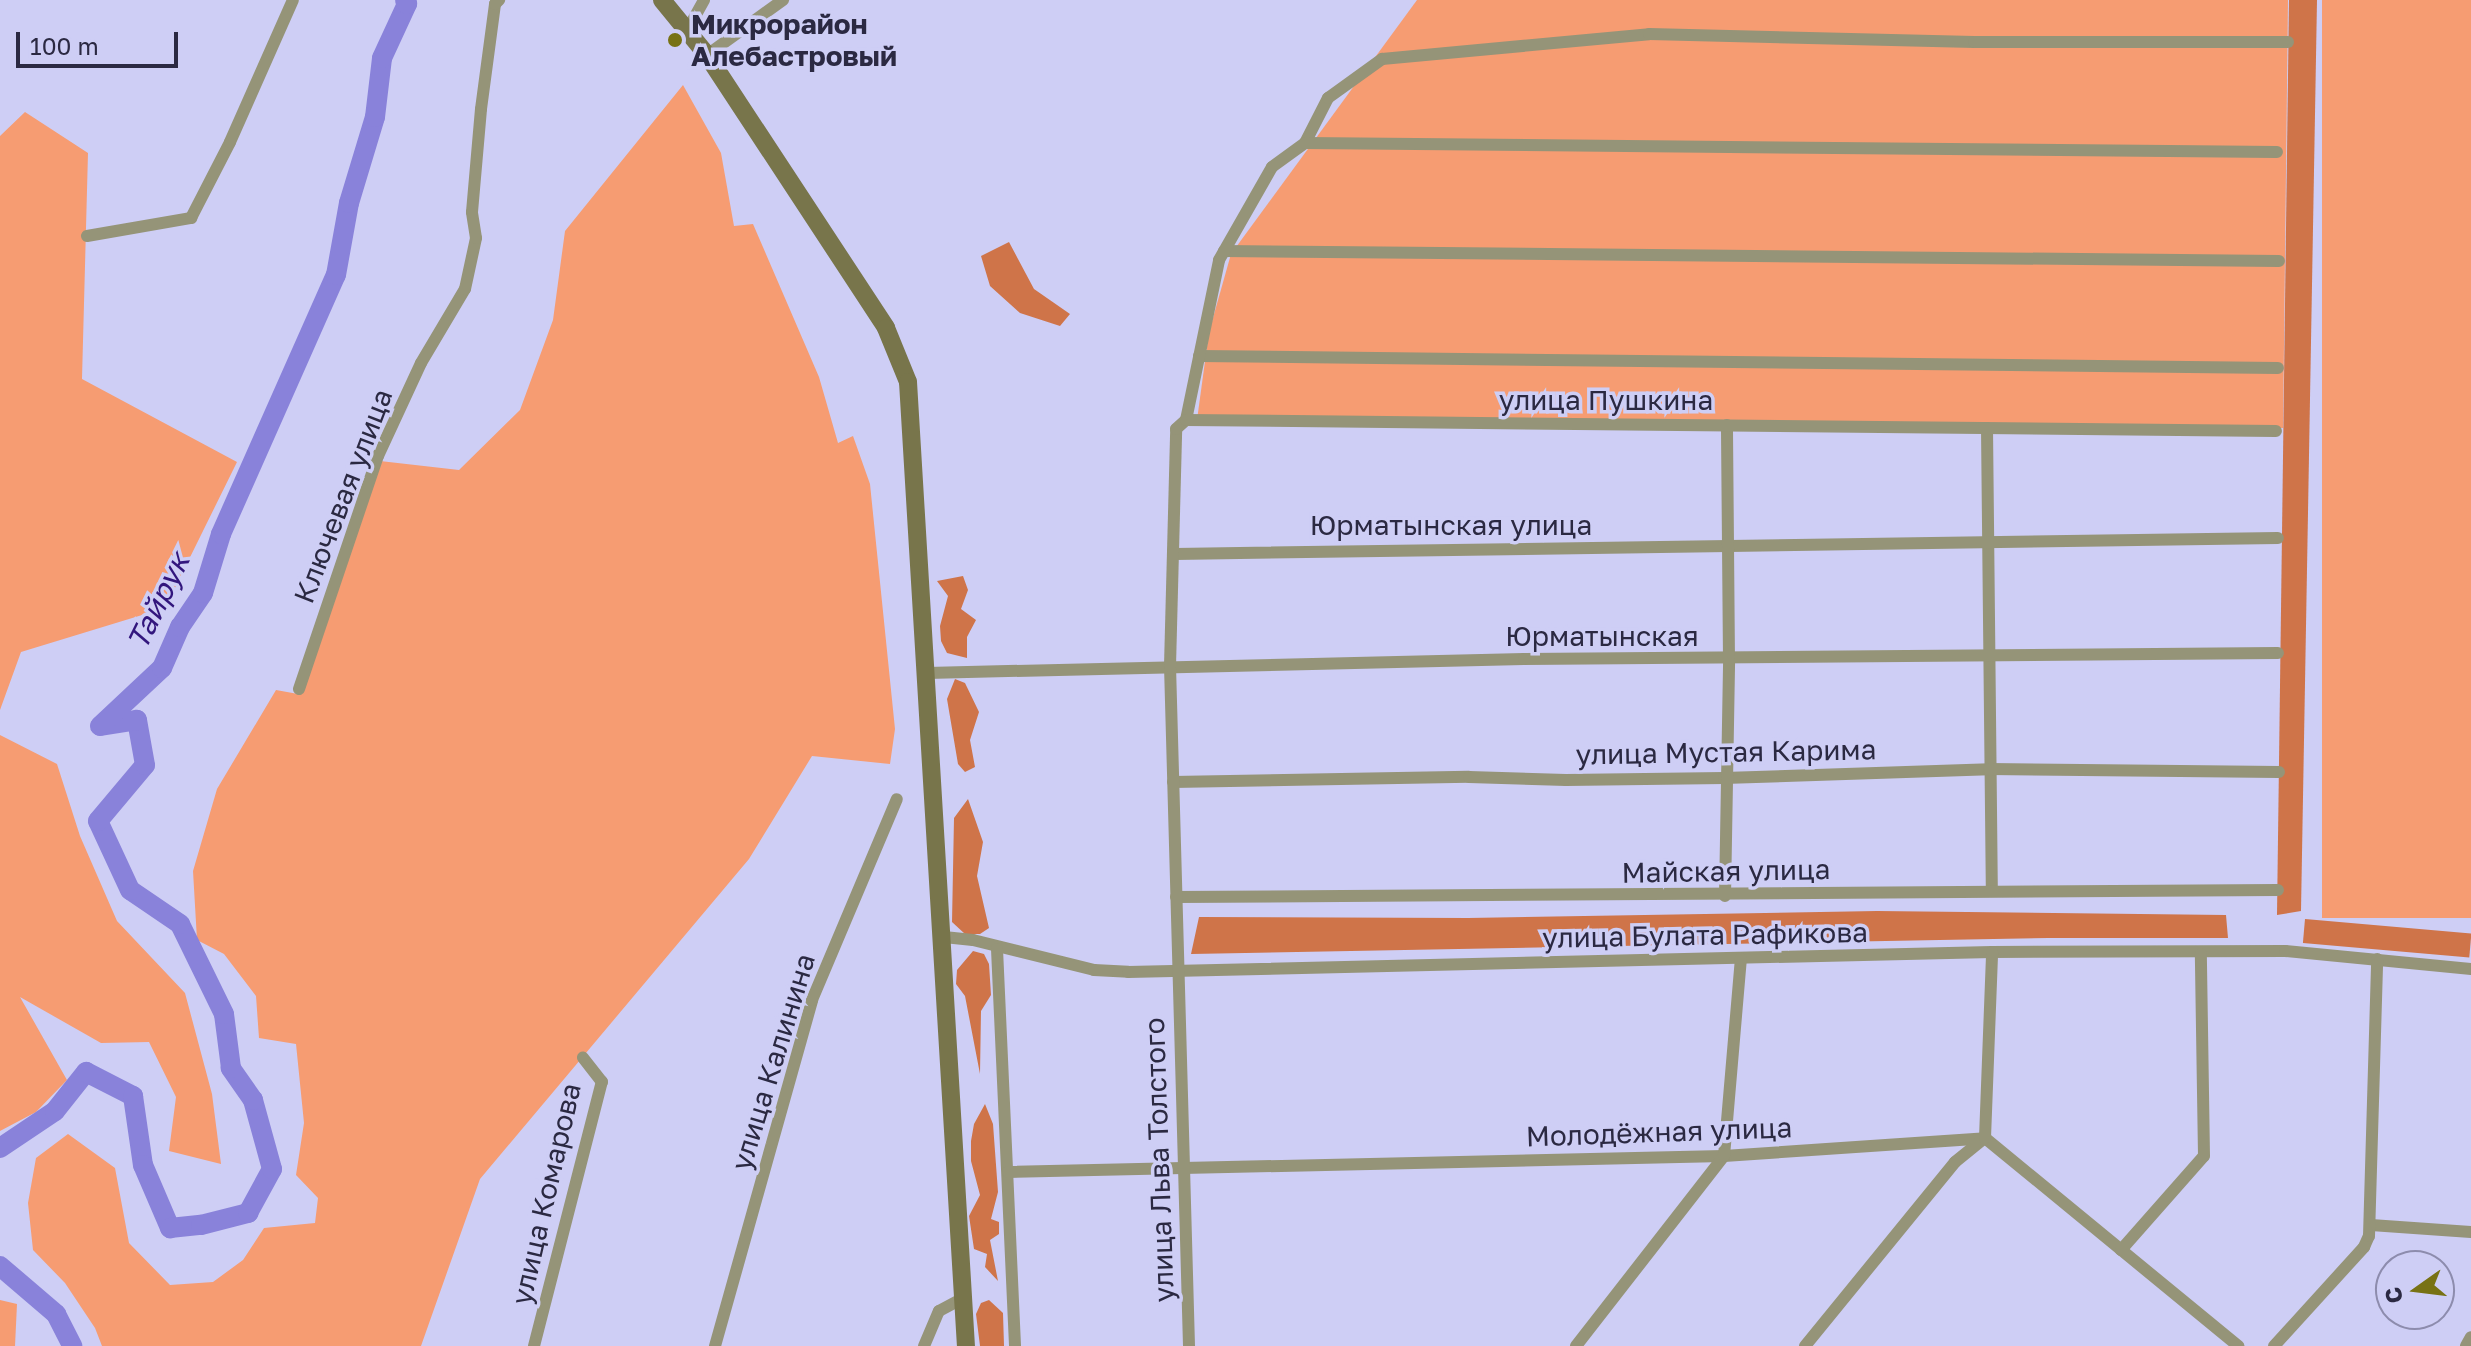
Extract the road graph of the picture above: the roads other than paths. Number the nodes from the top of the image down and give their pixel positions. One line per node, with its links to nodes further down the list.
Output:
1 (293, 0): 11 (street)
2 (499, 0): 29 (street, Ключевая улица)
3 (662, 0): 6 (street)
4 (704, 0): 6 (street)
5 (783, 0): 8 (street)
6 (688, 29): 8 (street)
7 (2288, 42): 9 (street)
8 (707, 55): 28 (street)
9 (1305, 143): 10 (street); 12 (street)
10 (2277, 152)
11 (87, 236)
12 (1224, 251): 13 (street); 14 (street)
13 (2279, 261)
14 (1199, 356): 15 (street); 16 (street)
15 (2278, 368)
16 (1186, 420): 17 (street, улица Пушкина); 23 (street)
17 (1727, 425): 18 (street, улица Пушкина); 22 (street)
18 (1987, 428): 19 (street, улица Пушкина); 21 (street)
19 (2276, 431)
20 (2278, 538): 21 (street, Юрматынская улица)
21 (1990, 543): 22 (street, Юрматынская улица); 25 (street)
22 (1727, 546): 23 (street, Юрматынская улица); 26 (street)
23 (1175, 554): 27 (street)
24 (2278, 653): 25 (street, Юрматынская)
25 (1990, 658): 26 (street, Юрматынская); 30 (street)
26 (1729, 660): 27 (street, Юрматынская); 32 (street)
27 (1170, 666): 28 (street, Юрматынская); 33 (street, улица Льва Толстого)
28 (927, 673): 39 (street)
29 (299, 689)
30 (1989, 769): 31 (street, улица Мустая Карима); 32 (street, улица Мустая Карима); 36 (street)
31 (2279, 772)
32 (1724, 778): 33 (street, улица Мустая Карима); 37 (street)
33 (1173, 782): 38 (street, улица Льва Толстого)
34 (897, 799): 58 (street, улица Калинина)
35 (2278, 890): 36 (street, Майская улица)
36 (1992, 891): 37 (street, Майская улица)
37 (1725, 896): 38 (street, Майская улица)
38 (1176, 897): 46 (street, улица Льва Толстого)
39 (944, 937): 40 (street, улица Булата Рафикова); 55 (street)
40 (997, 949): 46 (street, улица Булата Рафикова); 51 (street)
41 (1992, 952): 42 (street, улица Булата Рафикова); 43 (street, улица Булата Рафикова); 48 (street)
42 (2201, 954): 44 (street, улица Булата Рафикова); 54 (street)
43 (1741, 959): 46 (street, улица Булата Рафикова); 49 (street)
44 (2377, 959): 45 (street, улица Булата Рафикова); 52 (street)
45 (2471, 969)
46 (1178, 973): 50 (street, улица Льва Толстого)
47 (583, 1058): 57 (street, улица Комарова)
48 (1985, 1138): 49 (street, Молодёжная улица); 54 (street); 64 (street)
49 (1724, 1156): 50 (street, Молодёжная улица); 63 (street)
50 (1183, 1168): 51 (street, Молодёжная улица); 62 (street, улица Льва Толстого)
51 (1008, 1172): 61 (street)
52 (2371, 1225): 53 (street); 66 (street)
53 (2471, 1232)
54 (2121, 1250): 65 (street)
55 (962, 1299): 59 (street); 60 (street)
56 (2471, 1337): 67 (street)
57 (534, 1346)
58 (715, 1346)
59 (924, 1346)
60 (966, 1346)
61 (1015, 1346)
62 (1189, 1346)
63 (1576, 1346)
64 (1805, 1346)
65 (2238, 1346)
66 (2274, 1346)
67 (2466, 1346)

